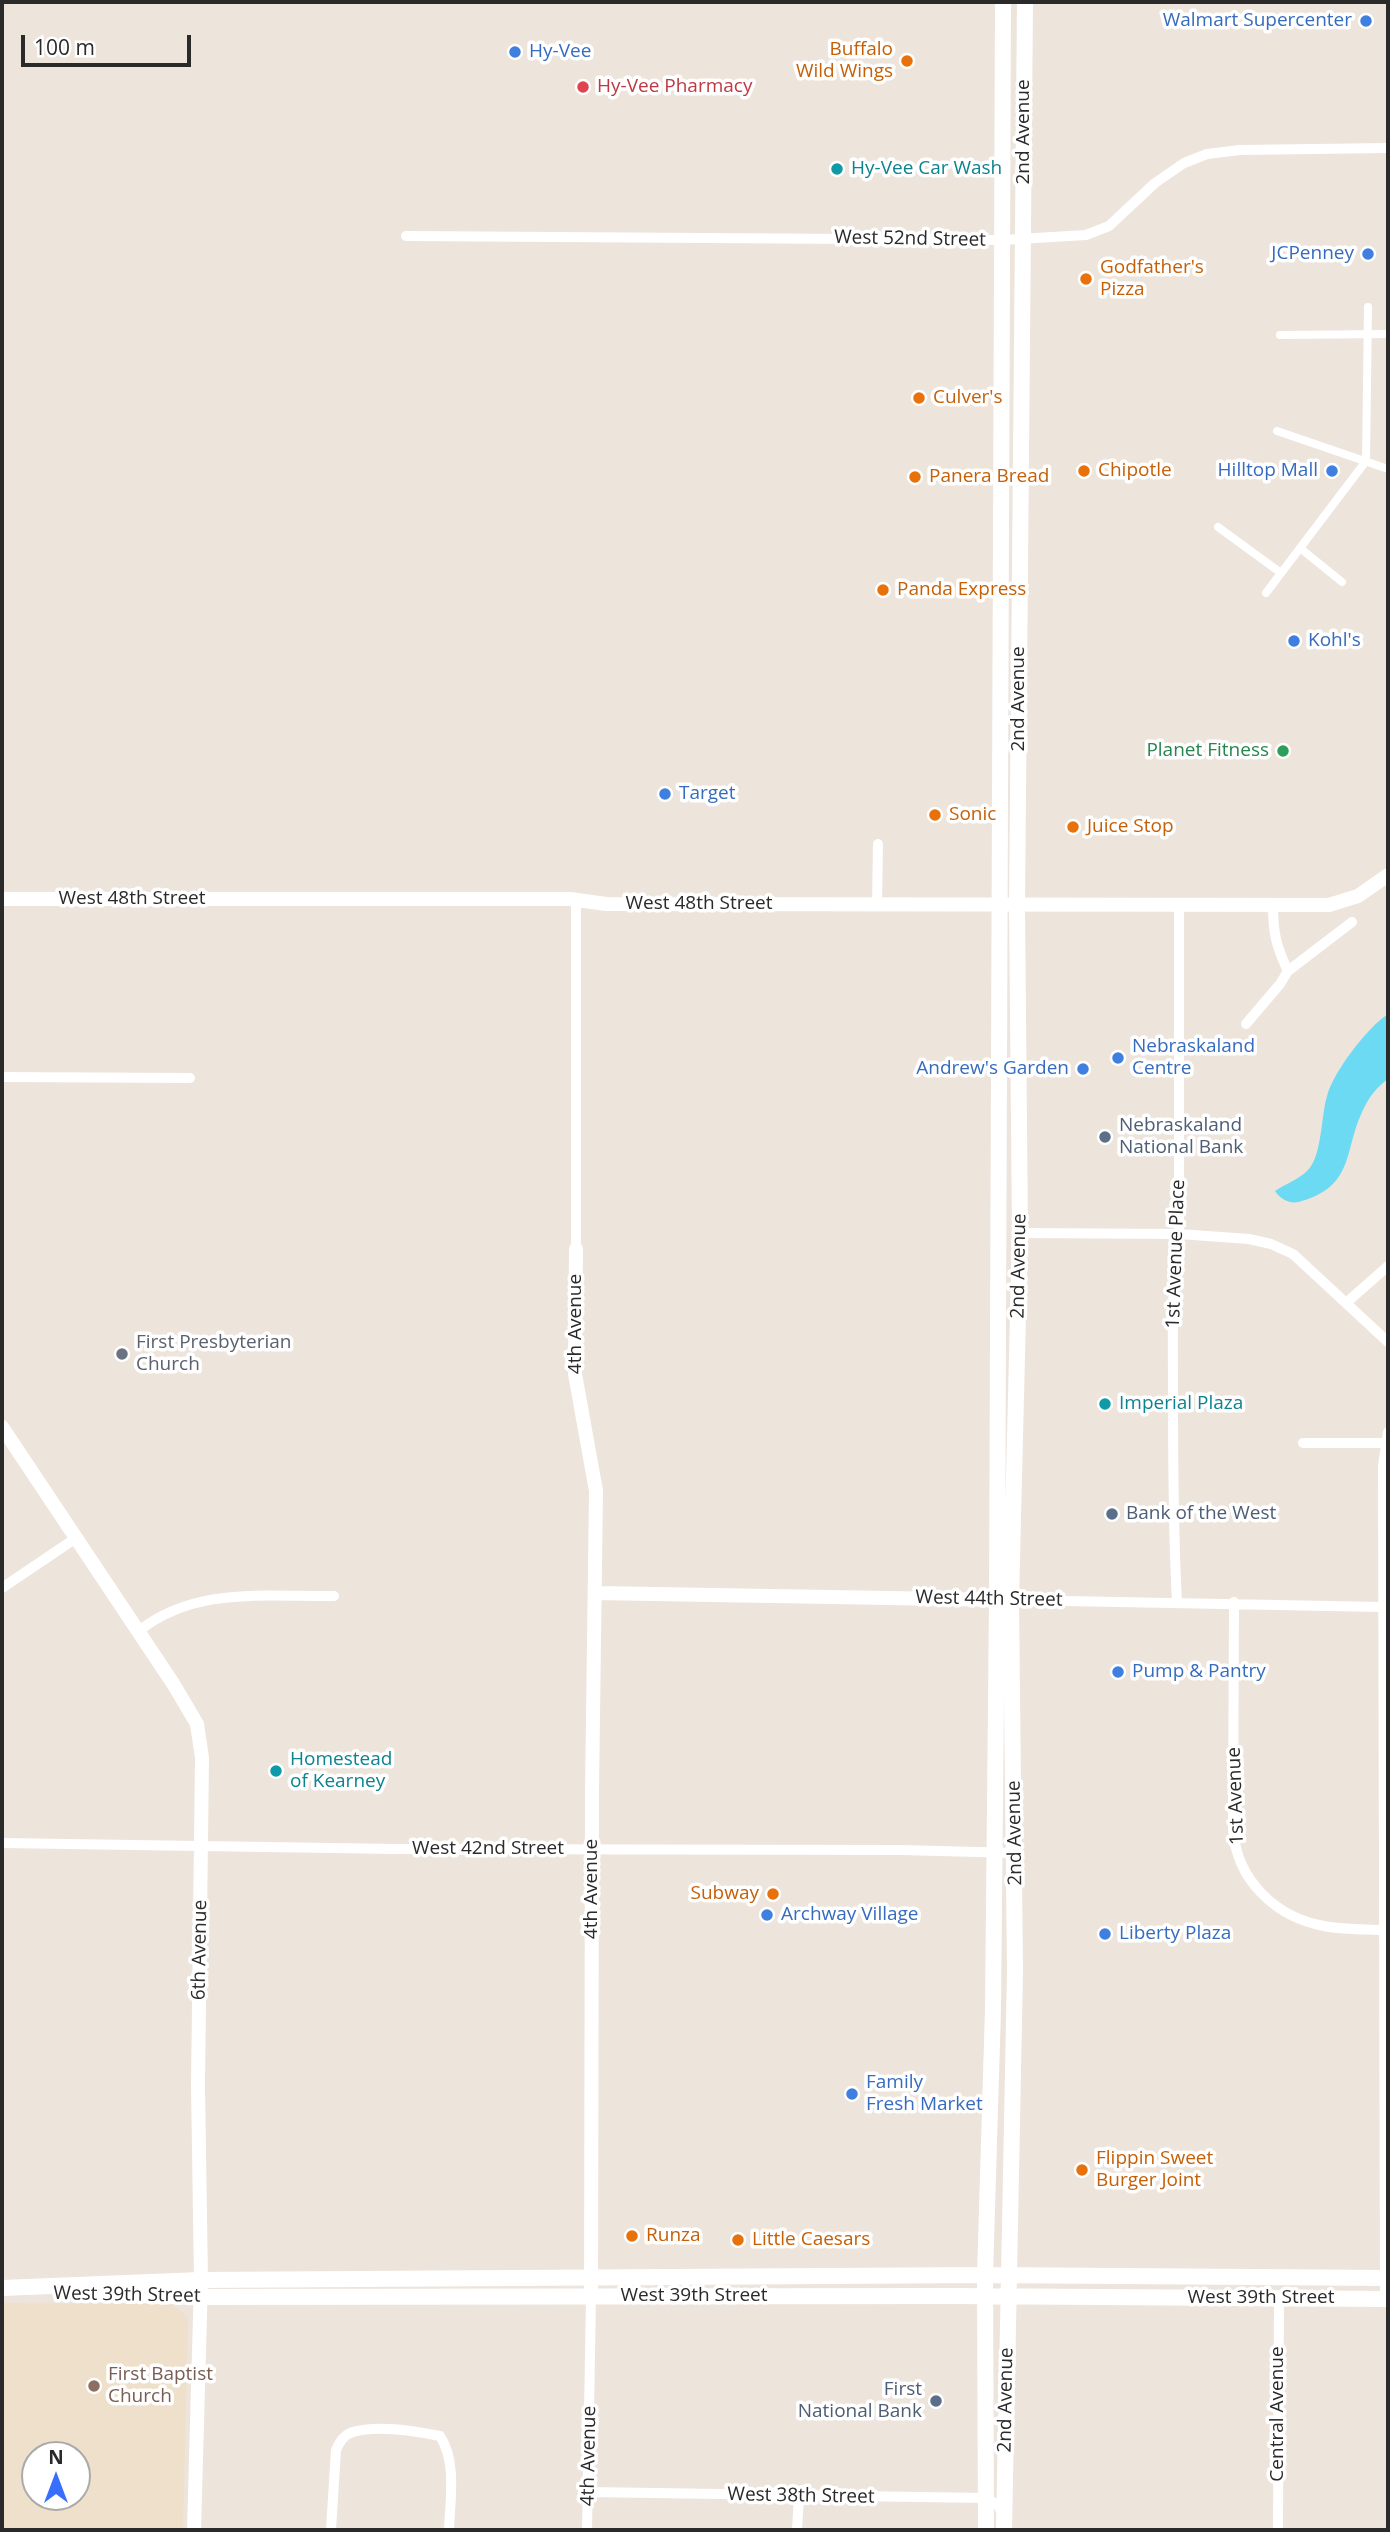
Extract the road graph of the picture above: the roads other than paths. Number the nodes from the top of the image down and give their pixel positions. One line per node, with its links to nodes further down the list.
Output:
1 (1003, 2): 5 (main road, 2nd Avenue)
2 (1025, 2): 6 (main road, 2nd Avenue)
3 (1388, 148): 6 (street, West 52nd Street)
4 (406, 236): 5 (street, West 52nd Street)
5 (1002, 240): 6 (street, West 52nd Street); 24 (main road, 2nd Avenue)
6 (1023, 240): 25 (main road, 2nd Avenue)
7 (1368, 307): 9 (street)
8 (1280, 334): 9 (street)
9 (1367, 334): 10 (street); 12 (street)
10 (1388, 334)
11 (1277, 431): 12 (street)
12 (1366, 461): 13 (street); 15 (street)
13 (1388, 469)
14 (1218, 527): 16 (street)
15 (1300, 548): 16 (street); 17 (street)
16 (1281, 573): 18 (street)
17 (1342, 582)
18 (1266, 593)
19 (878, 844): 23 (street)
20 (1388, 875): 26 (street, West 48th Street)
21 (2, 899): 22 (street, West 48th Street)
22 (576, 899): 23 (street, West 48th Street); 35 (street)
23 (877, 905): 24 (street, West 48th Street)
24 (1000, 905): 25 (street, West 48th Street); 46 (main road, 2nd Avenue)
25 (1017, 905): 27 (street, West 48th Street); 33 (main road, 2nd Avenue)
26 (1273, 905): 27 (street, West 48th Street); 29 (street)
27 (1179, 906): 34 (street, 1st Avenue Place)
28 (1352, 922): 29 (street)
29 (1288, 971): 30 (street)
30 (1246, 1024)
31 (2, 1077): 32 (street)
32 (190, 1078)
33 (1020, 1233): 34 (street); 46 (main road, 2nd Avenue)
34 (1179, 1234): 37 (street); 47 (street, 1st Avenue Place)
35 (576, 1249): 44 (street, 4th Avenue)
36 (1388, 1266): 37 (street)
37 (1346, 1303): 38 (street)
38 (1388, 1342)
39 (2, 1427): 42 (street, 6th Avenue)
40 (1387, 1438): 41 (street); 49 (street)
41 (1303, 1443)
42 (76, 1538): 43 (street); 50 (street, 6th Avenue)
43 (2, 1588)
44 (595, 1593): 46 (street, West 44th Street); 53 (street, 4th Avenue)
45 (334, 1596): 50 (street)
46 (1004, 1600): 47 (street, West 44th Street); 54 (main road, 2nd Avenue); 55 (main road, 2nd Avenue)
47 (1177, 1602): 48 (street, West 44th Street)
48 (1234, 1602): 49 (street, West 44th Street); 56 (street, 1st Avenue)
49 (1383, 1607): 56 (street)
50 (139, 1631): 52 (street, 6th Avenue)
51 (2, 1843): 52 (street, West 42nd Street)
52 (202, 1847): 53 (street, West 42nd Street); 61 (street, 6th Avenue)
53 (593, 1849): 54 (street, West 42nd Street); 59 (street, 4th Avenue)
54 (995, 1852): 55 (street, West 42nd Street); 57 (main road, 2nd Avenue)
55 (1015, 1853): 58 (main road, 2nd Avenue)
56 (1384, 1930): 60 (street)
57 (985, 2275): 58 (main road, West 39th Street); 59 (main road, West 39th Street); 65 (main road, 2nd Avenue)
58 (1008, 2275): 60 (main road, West 39th Street); 66 (main road, 2nd Avenue)
59 (592, 2277): 61 (main road, West 39th Street); 64 (street, 4th Avenue)
60 (1387, 2278): 68 (street)
61 (201, 2280): 62 (main road, West 39th Street); 63 (street, 6th Avenue)
62 (2, 2290): 63 (main road, West 39th Street)
63 (201, 2297): 64 (main road, West 39th Street); 73 (street, 6th Avenue)
64 (591, 2297): 65 (main road, West 39th Street); 69 (street, 4th Avenue)
65 (985, 2297): 66 (main road, West 39th Street); 71 (main road, 2nd Avenue)
66 (1008, 2297): 67 (main road, West 39th Street); 72 (main road, 2nd Avenue)
67 (1279, 2297): 68 (main road, West 39th Street); 79 (street, Central Avenue)
68 (1387, 2299)
69 (588, 2492): 70 (street, West 38th Street); 76 (street, 4th Avenue)
70 (799, 2496): 71 (street, West 38th Street); 77 (street)
71 (986, 2498): 72 (street); 78 (main road, 2nd Avenue)
72 (1004, 2524)
73 (194, 2530)
74 (331, 2530): 75 (street)
75 (449, 2530)
76 (587, 2530)
77 (797, 2530)
78 (986, 2530)
79 (1278, 2530)

